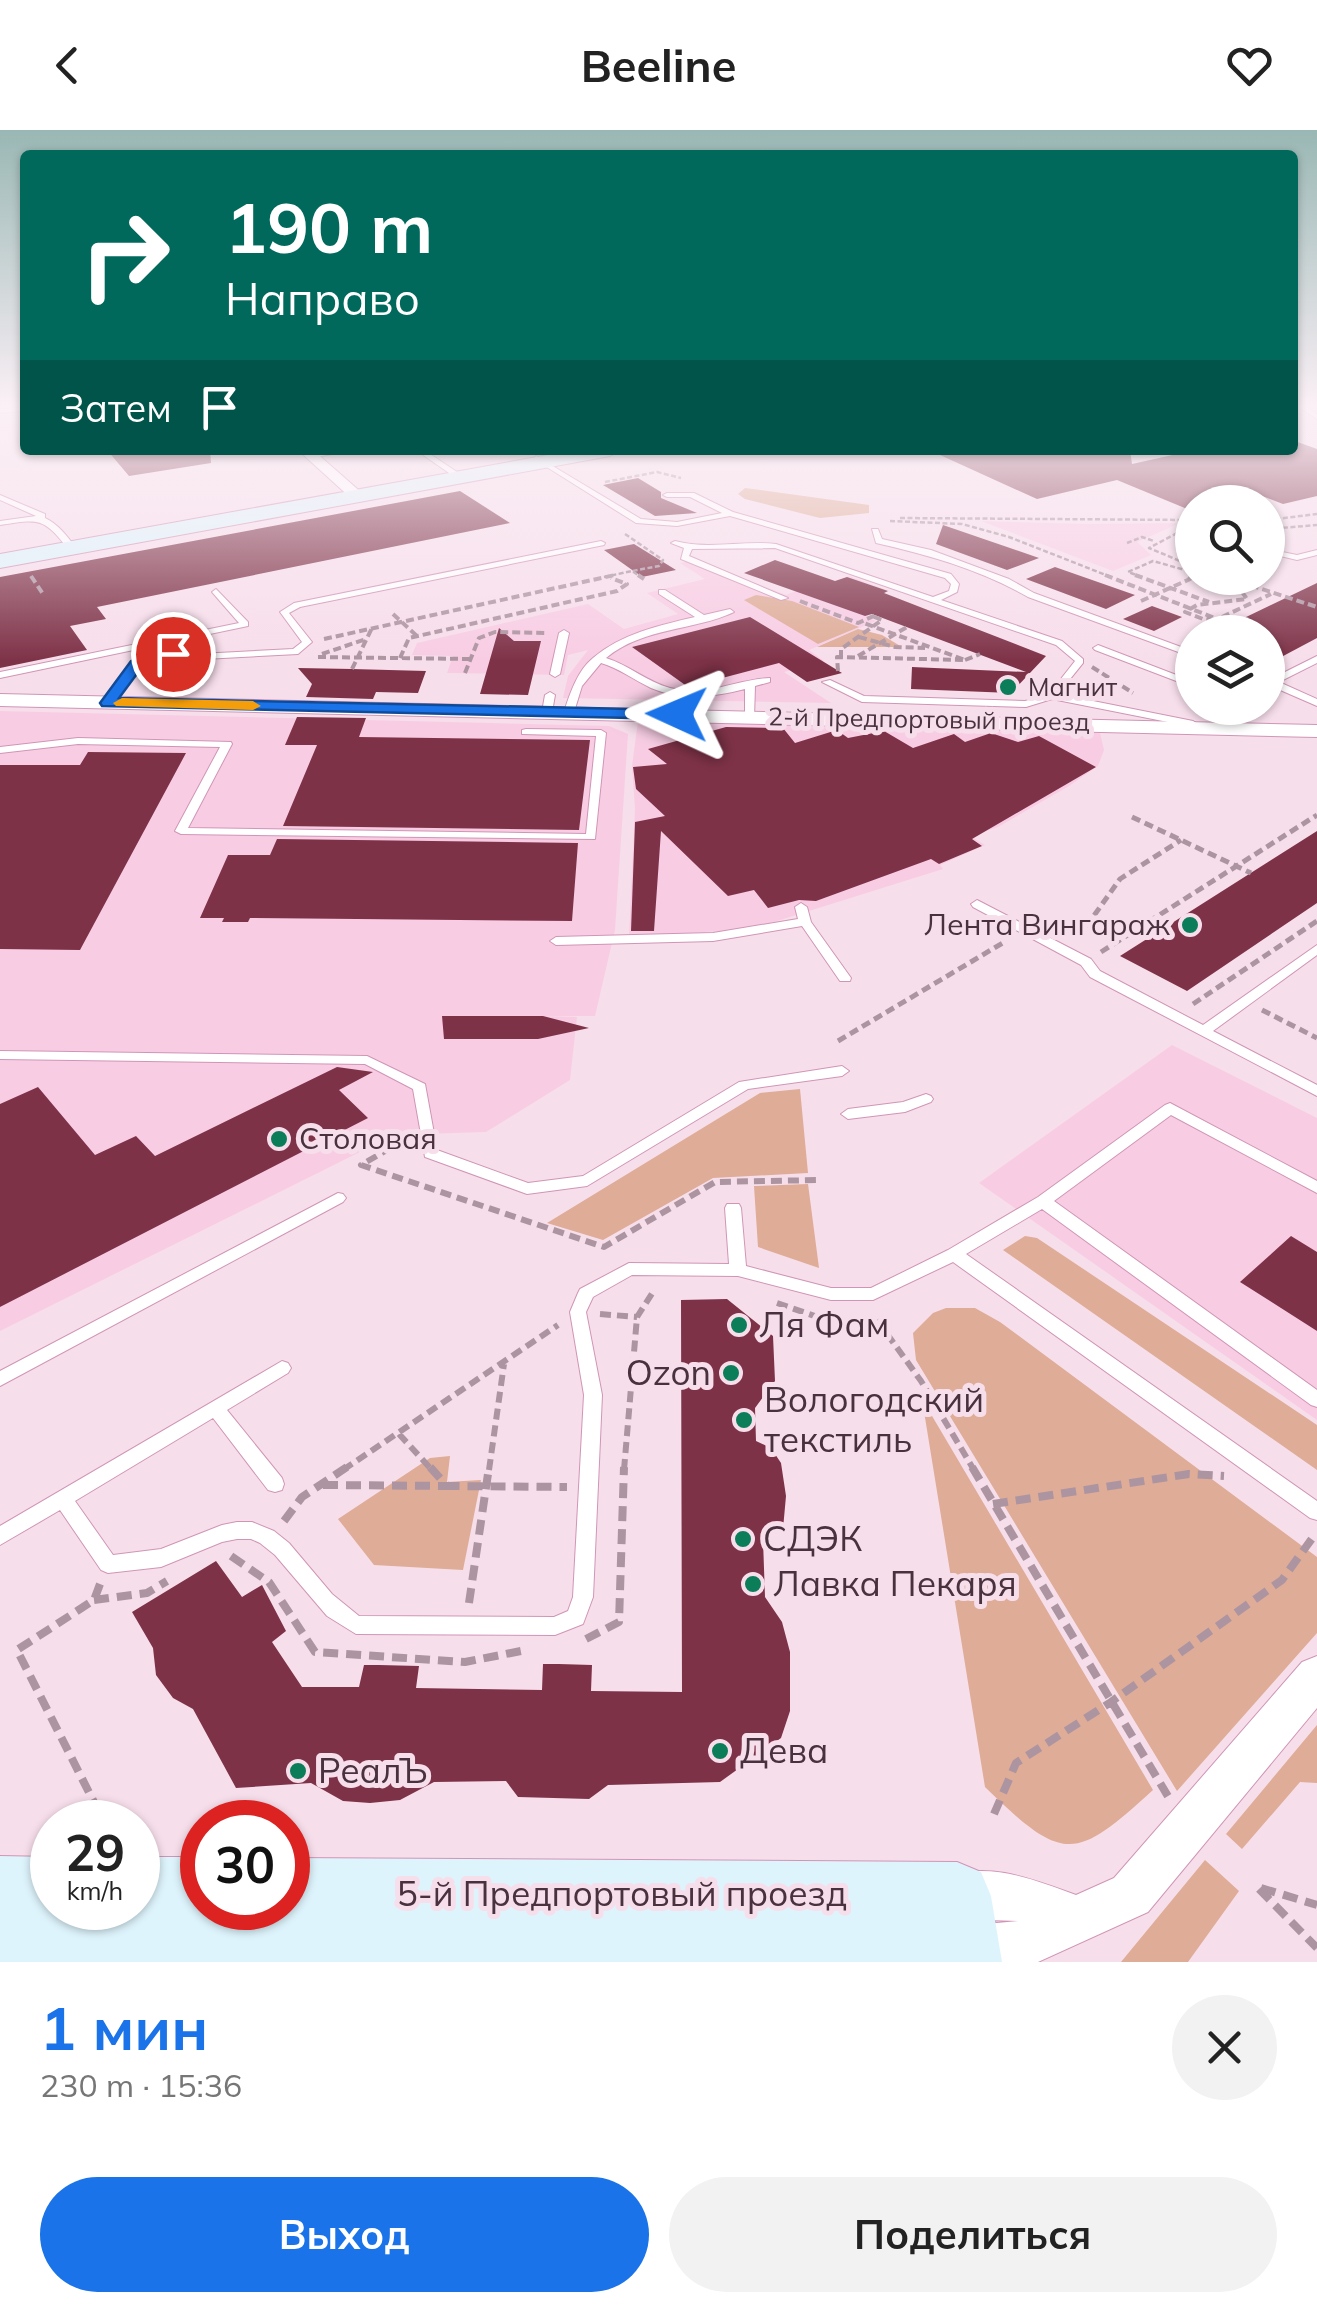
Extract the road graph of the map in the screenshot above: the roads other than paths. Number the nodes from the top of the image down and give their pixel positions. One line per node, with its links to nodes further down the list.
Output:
1 (351, 490): 4 (street)
2 (375, 490): 4 (main road)
3 (589, 490): 7 (lane)
4 (355, 494): 13 (main road)
5 (666, 495): 7 (lane)
6 (0, 498): 8 (lane)
7 (730, 514): 21 (lane)
8 (43, 516): 9 (lane); 13 (lane)
9 (0, 523)
10 (875, 531): 26 (lane)
11 (602, 542): 39 (lane)
12 (675, 544): 14 (lane)
13 (70, 545): 17 (main road)
14 (688, 548): 20 (lane); 21 (lane)
15 (1317, 552): 16 (lane)
16 (1285, 555)
17 (0, 558)
18 (216, 592): 31 (lane)
19 (662, 592): 23 (lane)
20 (784, 598)
21 (936, 599): 37 (lane)
22 (730, 612): 23 (lane)
23 (704, 619): 27 (lane)
24 (564, 633): 29 (lane)
25 (1098, 648): 32 (lane)
26 (1175, 648)
27 (597, 658): 35 (lane); 41 (lane)
28 (1317, 659): 30 (lane)
29 (555, 674)
30 (1285, 675)
31 (0, 676)
32 (1175, 677)
33 (767, 680): 35 (lane)
34 (827, 682): 37 (lane)
35 (750, 685): 42 (lane)
36 (1285, 690): 40 (lane)
37 (1052, 696): 43 (lane)
38 (0, 700): 39 (street, 2-й Предпортовый проезд)
39 (108, 703): 41 (street, 2-й Предпортовый проезд)
40 (1317, 703)
41 (569, 712): 42 (street, 2-й Предпортовый проезд)
42 (750, 716): 44 (street, 2-й Предпортовый проезд)
43 (1175, 722)
44 (1175, 725)
45 (1194, 725): 46 (street, 2-й Предпортовый проезд)
46 (1314, 729)
47 (526, 732): 48 (lane)
48 (0, 750)
49 (977, 904): 55 (lane)
50 (800, 907): 51 (lane)
51 (804, 922): 52 (lane); 54 (lane)
52 (556, 942)
53 (1317, 949): 55 (lane)
54 (845, 978)
55 (1204, 1032): 58 (lane)
56 (0, 1055): 57 (lane)
57 (842, 1071)
58 (1317, 1091)
59 (926, 1099): 60 (lane)
60 (848, 1114)
61 (1317, 1188): 63 (lane)
62 (338, 1198): 68 (lane)
63 (1043, 1202): 65 (lane); 69 (lane)
64 (733, 1208): 66 (lane)
65 (954, 1254): 66 (lane); 73 (lane)
66 (738, 1270): 72 (lane)
67 (282, 1368): 70 (lane)
68 (0, 1380)
69 (1317, 1400)
70 (215, 1408): 71 (lane); 72 (lane)
71 (275, 1484)
72 (62, 1499): 74 (lane)
73 (1317, 1512)
74 (0, 1536)
75 (1317, 1676): 79 (street)
76 (0, 1890): 77 (main road)
77 (30, 1891)
78 (310, 1893): 79 (main road, 5-й Предпортовый проезд)
79 (963, 1936): 81 (main road, 5-й Предпортовый проезд)
80 (0, 1948): 81 (main road, 5-й Предпортовый проезд)
81 (411, 1956)

